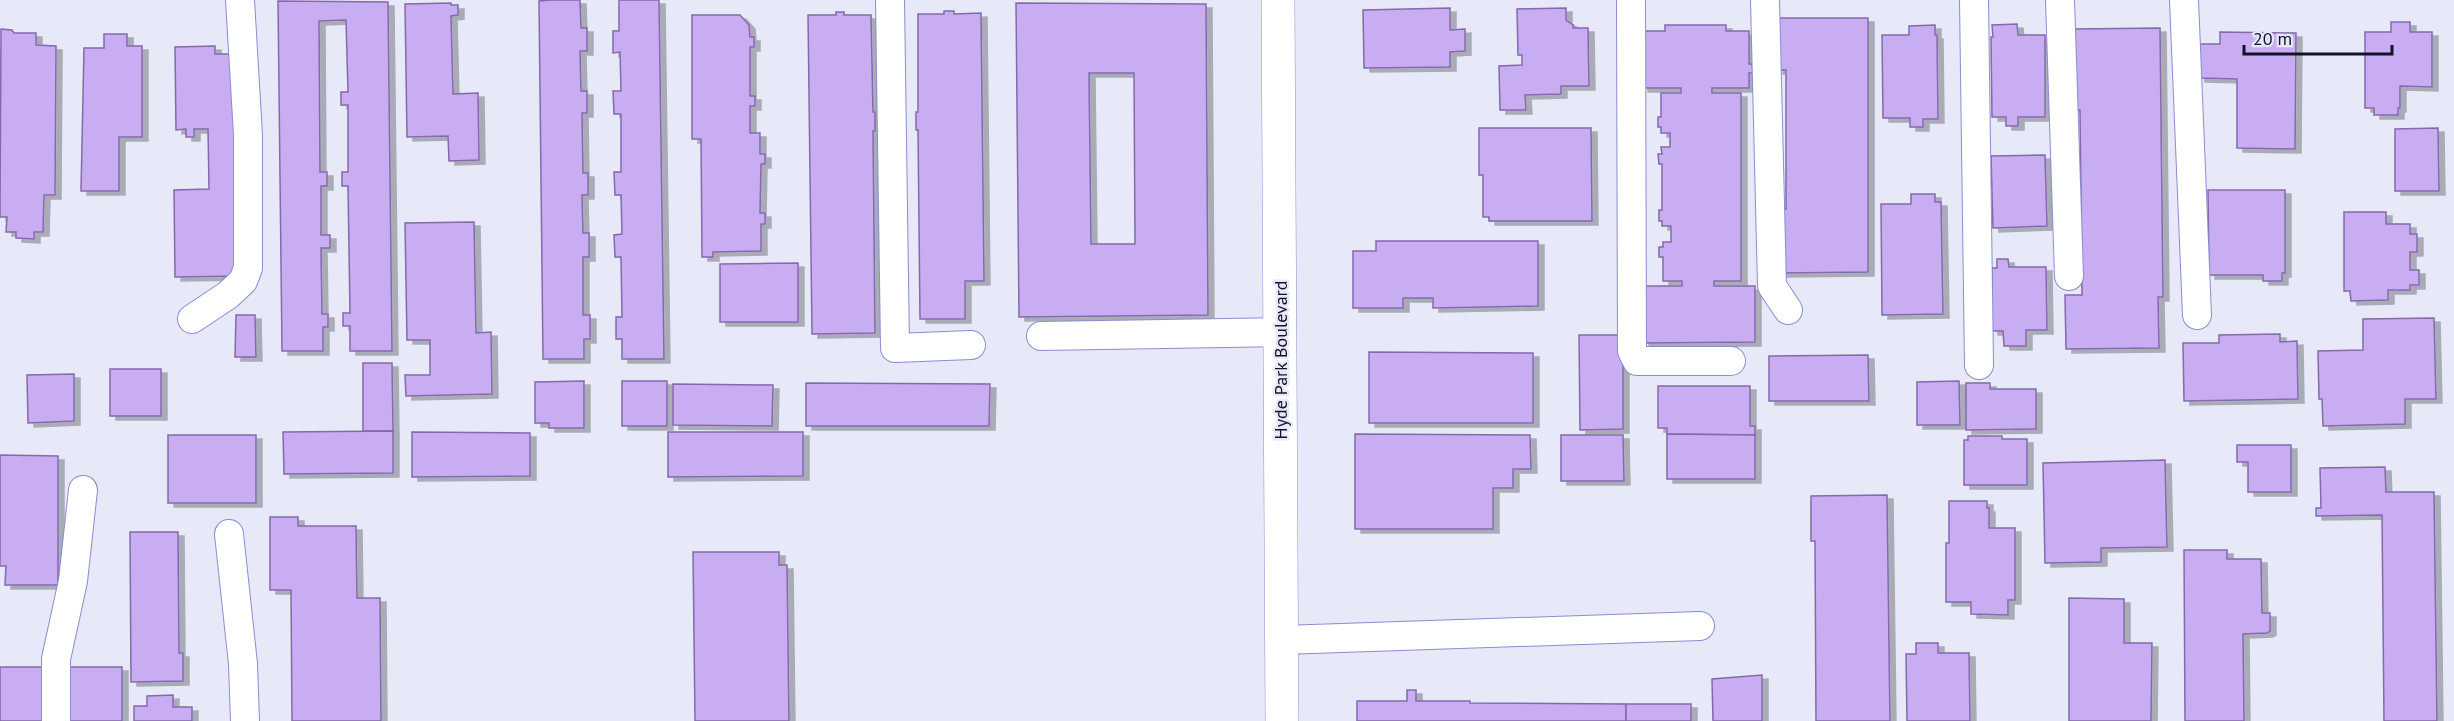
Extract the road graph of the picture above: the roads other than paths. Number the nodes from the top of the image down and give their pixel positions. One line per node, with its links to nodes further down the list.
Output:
1 (240, 0): 12 (lane)
2 (890, 0): 15 (lane)
3 (1278, 0): 13 (street, Hyde Park Boulevard)
4 (1631, 0): 16 (lane)
5 (1765, 0): 10 (lane)
6 (1974, 0): 17 (lane)
7 (2060, 0): 9 (lane)
8 (2184, 0): 11 (lane)
9 (2069, 276)
10 (1788, 310)
11 (2197, 315)
12 (192, 319)
13 (1280, 332): 14 (lane); 21 (street, Hyde Park Boulevard)
14 (1041, 336)
15 (971, 345)
16 (1731, 361)
17 (1979, 365)
18 (83, 490): 22 (lane)
19 (229, 534): 23 (lane)
20 (1700, 626): 21 (lane)
21 (1282, 640): 24 (street, Hyde Park Boulevard)
22 (56, 721)
23 (245, 721)
24 (1282, 721)

